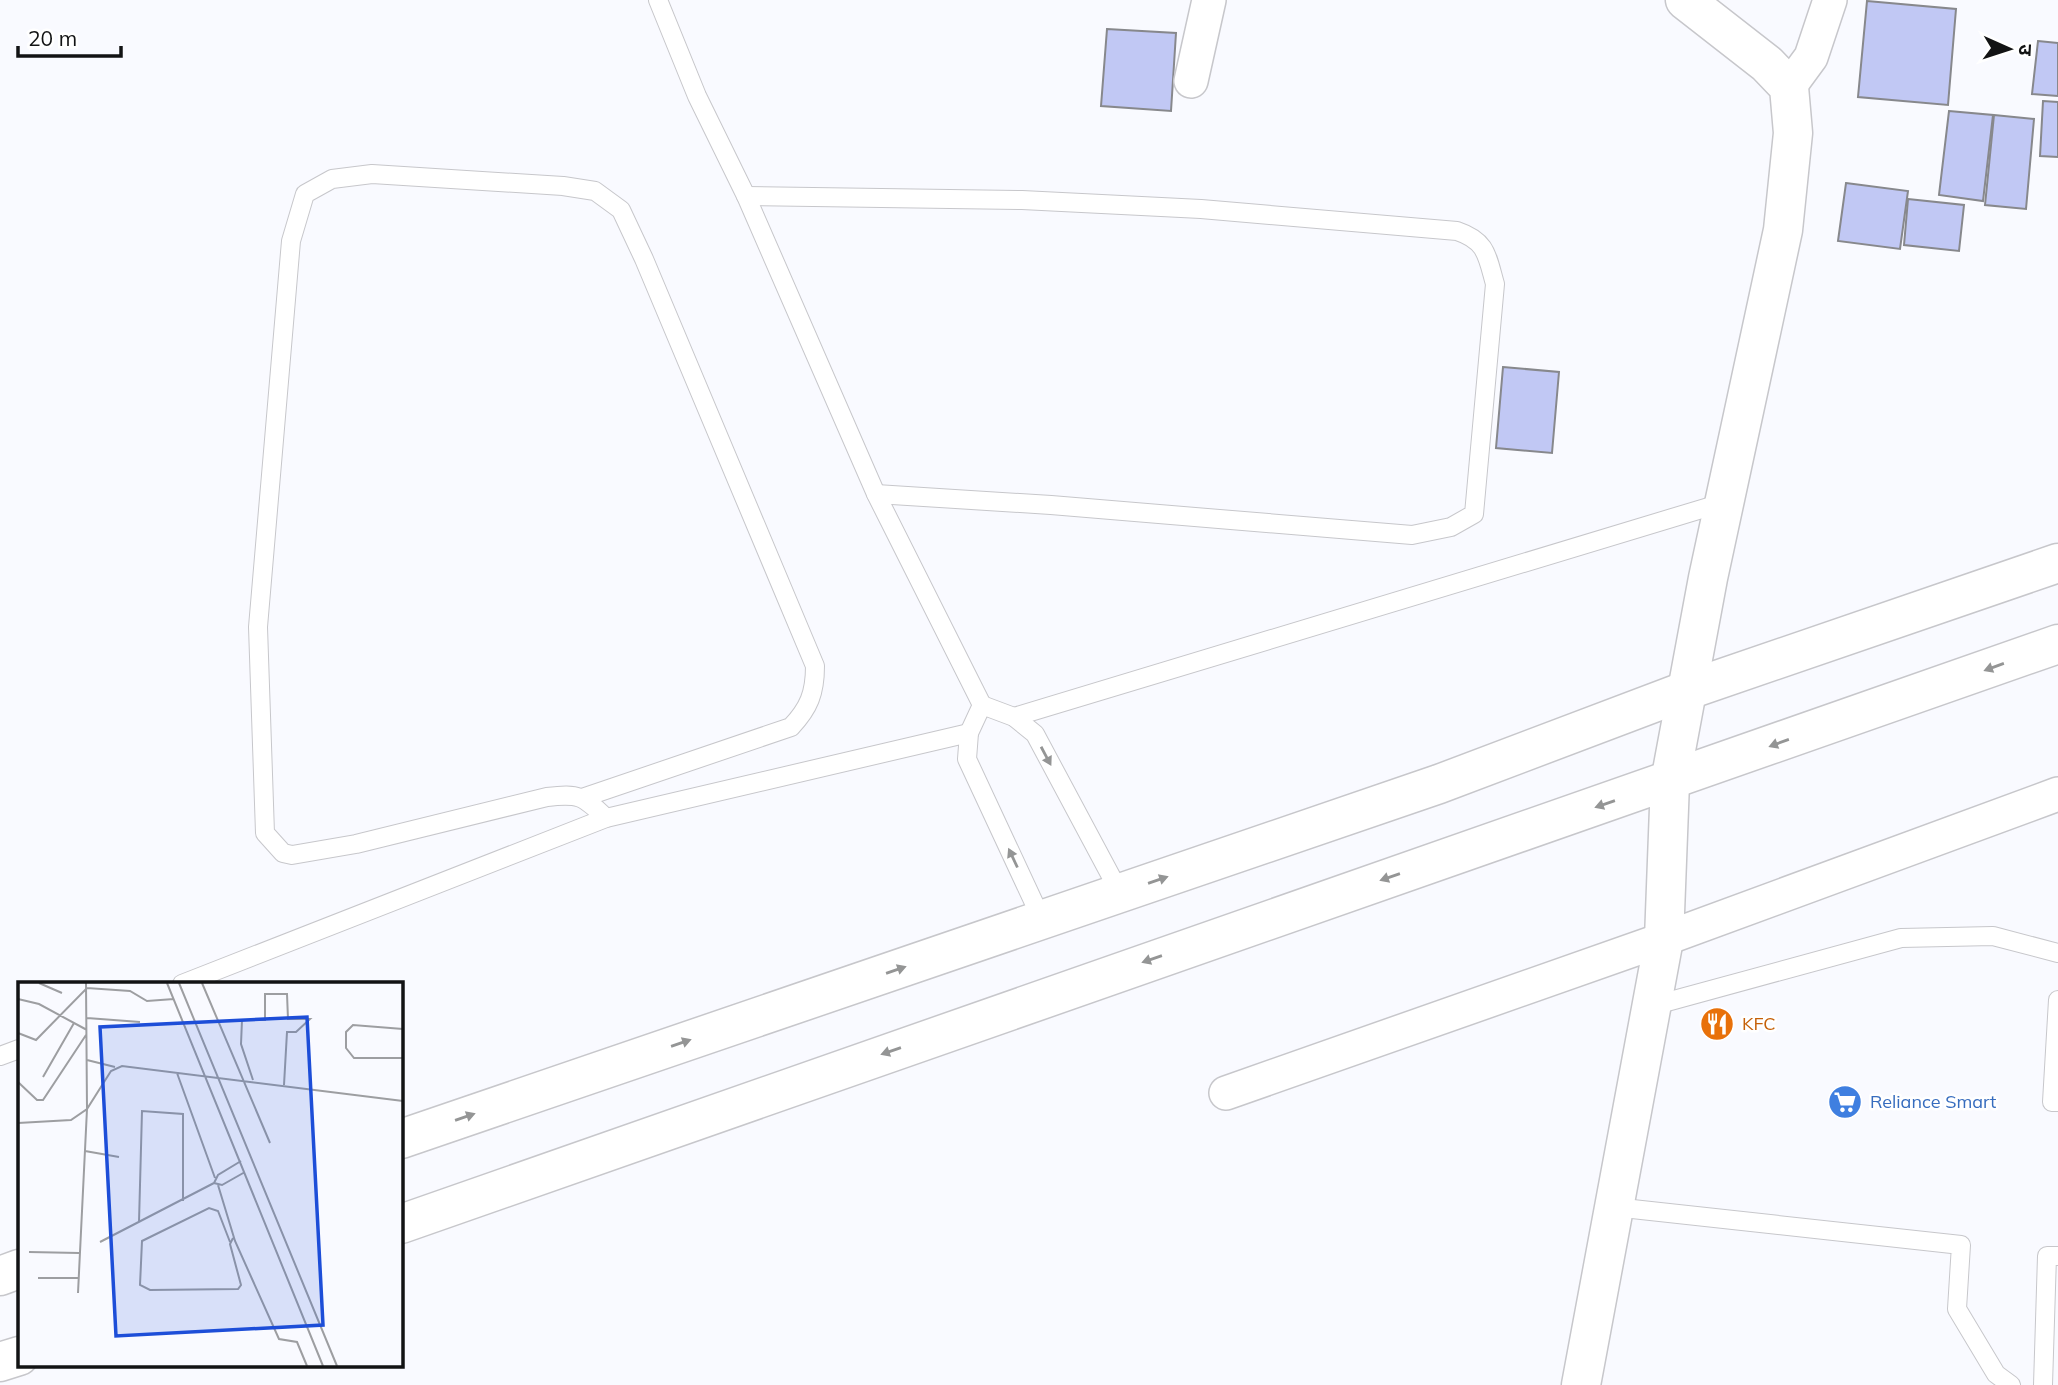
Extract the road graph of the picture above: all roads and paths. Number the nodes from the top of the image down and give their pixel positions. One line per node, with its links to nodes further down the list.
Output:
1 (658, 0): 7 (lane)
2 (1209, 0): 5 (street)
3 (1685, 0): 6 (street)
4 (1830, 0): 6 (street)
5 (1191, 81)
6 (1789, 86): 9 (street)
7 (746, 196): 8 (lane); 8 (lane)
8 (876, 494): 13 (lane)
9 (1725, 502): 12 (street); 14 (lane)
10 (2058, 563): 12 (street)
11 (2058, 644): 16 (street, one-way to 16)
12 (1685, 691): 16 (street); 20 (street, one-way to 12)
13 (982, 705): 14 (lane); 15 (lane)
14 (1014, 717): 20 (lane, one-way to 20)
15 (970, 733): 19 (lane); 21 (lane, one-way to 15)
16 (1670, 782): 22 (street); 33 (street, one-way to 33)
17 (2058, 794): 22 (street)
18 (585, 797): 18 (lane); 19 (lane)
19 (606, 818): 24 (lane)
20 (1120, 893): 21 (street)
21 (1042, 920): 31 (street, one-way to 21)
22 (1664, 939): 26 (street); 29 (street)
23 (2058, 953): 26 (lane)
24 (187, 982)
25 (2058, 1000): 30 (lane)
26 (1652, 1006): 32 (street)
27 (18, 1049): 28 (lane)
28 (0, 1056)
29 (1226, 1093)
30 (2058, 1102)
31 (402, 1139)
32 (1614, 1207): 39 (street); 40 (lane)
33 (402, 1224)
34 (2058, 1256): 41 (lane)
35 (18, 1269): 36 (street)
36 (0, 1276)
37 (18, 1356): 38 (street)
38 (0, 1362)
39 (1581, 1385)
40 (2011, 1385)
41 (2043, 1385)

